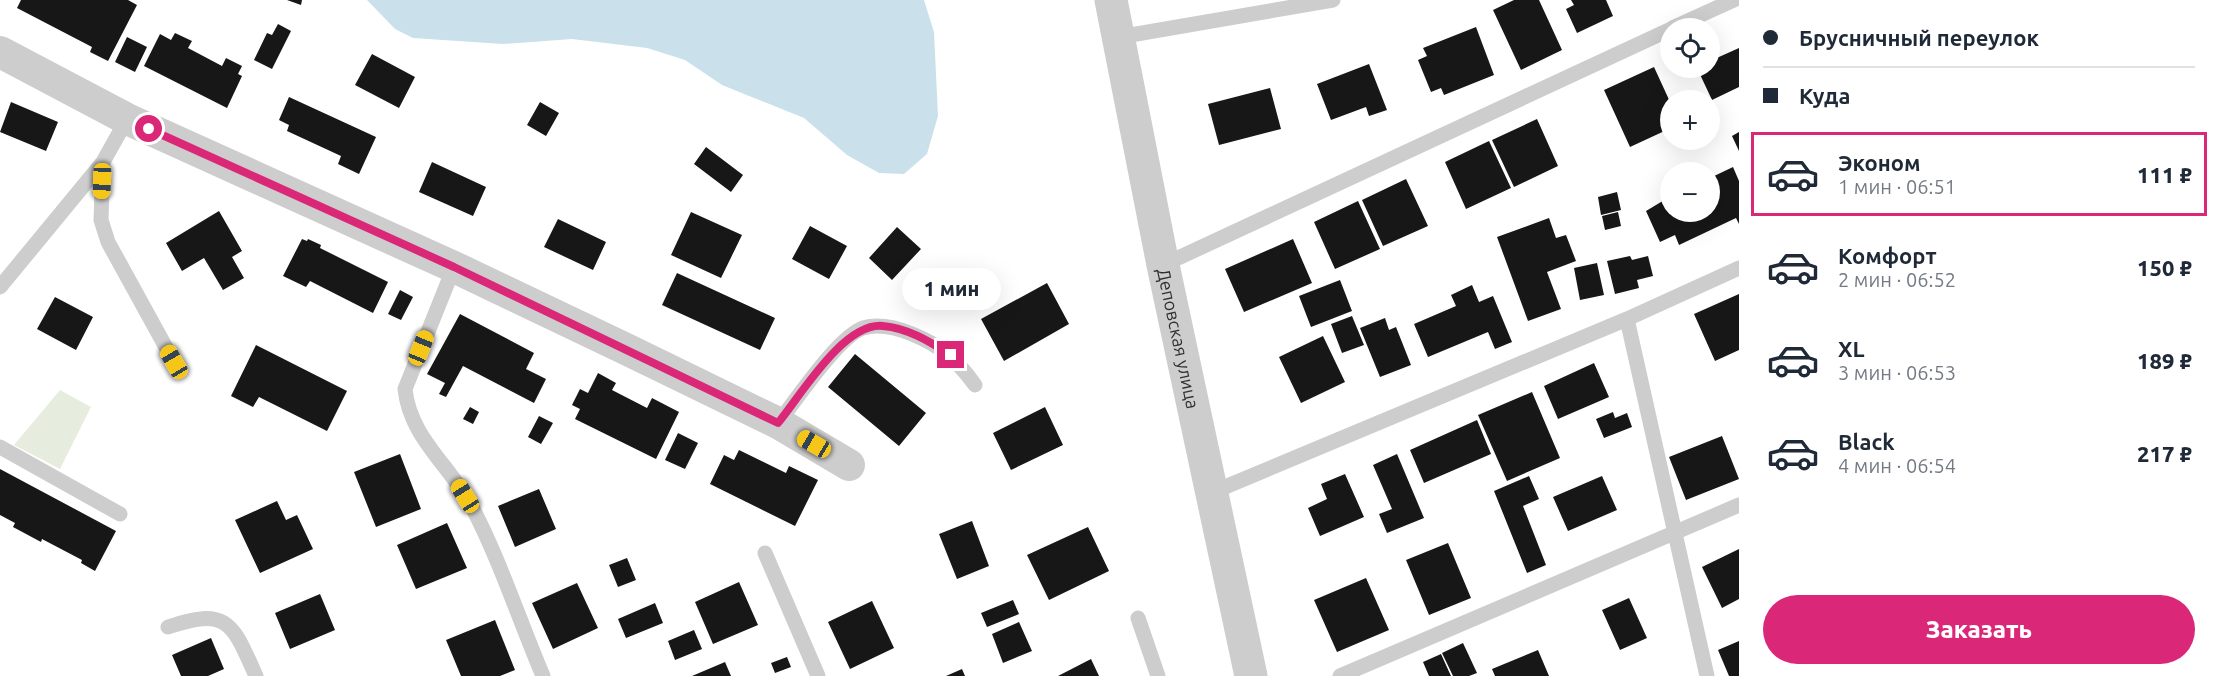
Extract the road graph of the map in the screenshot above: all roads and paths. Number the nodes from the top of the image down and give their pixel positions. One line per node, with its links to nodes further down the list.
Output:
1 (1111, 0): 6 (street, Деповская улица)
2 (1333, 0): 6 (lane)
3 (1734, 0): 4 (lane)
4 (1696, 18)
5 (1660, 35): 10 (lane)
6 (1119, 37): 10 (street, Деповская улица)
7 (0, 52): 8 (street)
8 (127, 120): 9 (lane); 11 (street)
9 (103, 162): 13 (lane); 15 (lane)
10 (1163, 265): 20 (street, Деповская улица)
11 (454, 267): 17 (street); 28 (lane)
12 (1739, 268): 14 (lane)
13 (0, 286)
14 (1627, 319): 20 (lane); 23 (lane)
15 (174, 362)
16 (975, 385): 17 (lane)
17 (778, 423): 19 (street)
18 (0, 447): 22 (lane)
19 (849, 465)
20 (1213, 492): 31 (street, Деповская улица)
21 (1739, 505): 23 (lane)
22 (120, 514)
23 (1676, 532): 32 (lane); 33 (lane)
24 (765, 553): 29 (lane)
25 (1138, 618): 30 (lane)
26 (168, 627): 27 (lane)
27 (256, 676)
28 (543, 676)
29 (818, 676)
30 (1158, 676)
31 (1251, 676)
32 (1340, 676)
33 (1707, 676)

